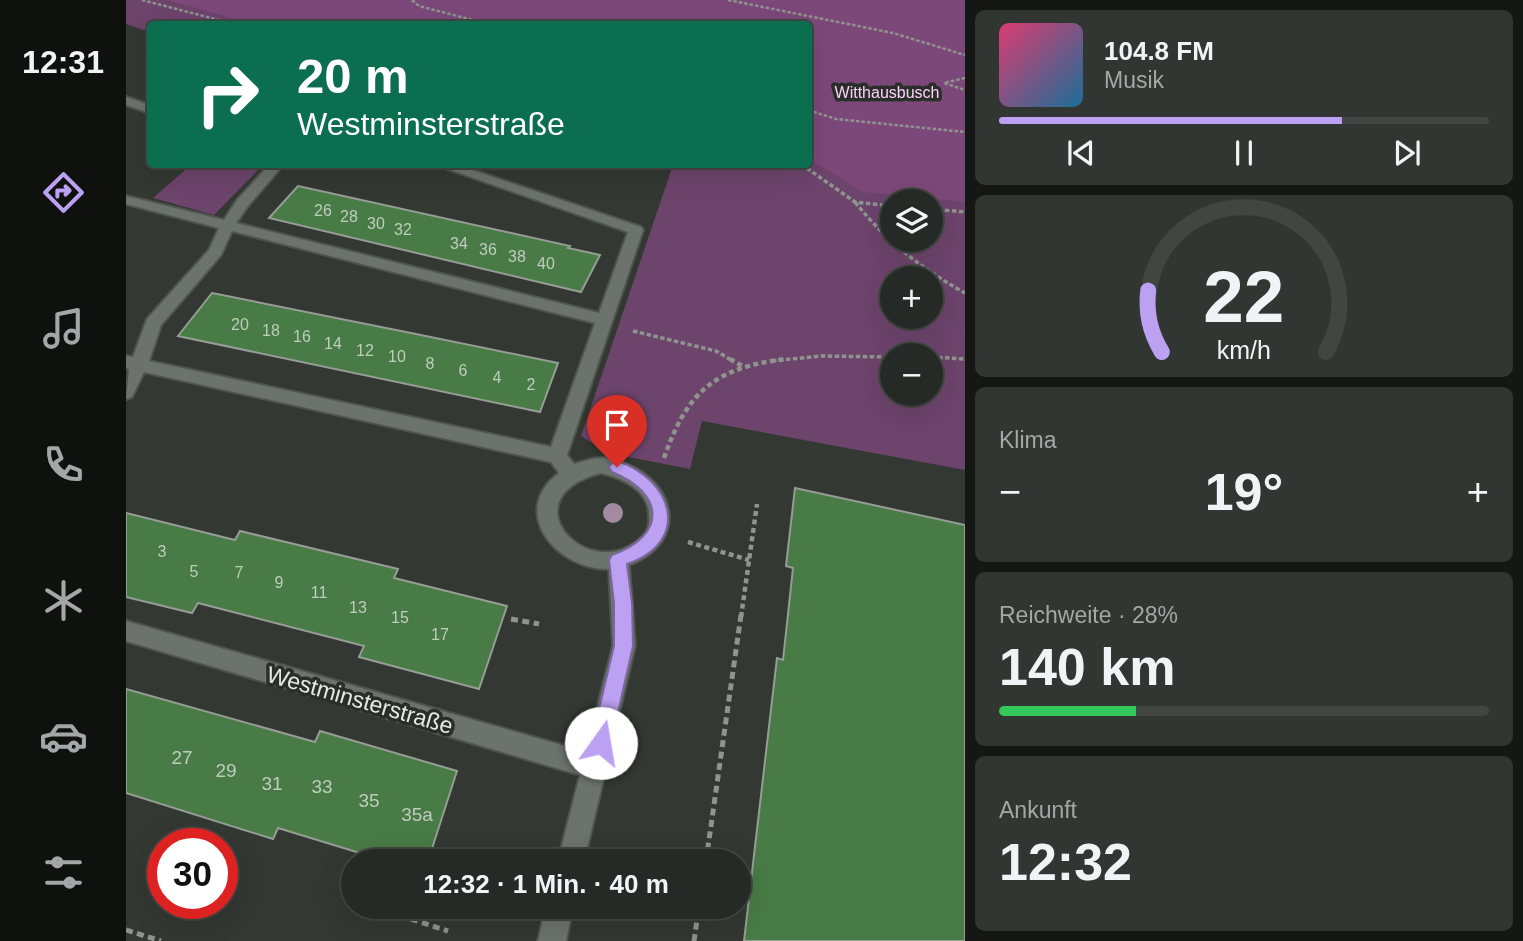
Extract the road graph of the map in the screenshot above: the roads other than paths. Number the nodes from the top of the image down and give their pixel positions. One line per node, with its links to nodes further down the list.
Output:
1 (126, 101): 2 (street)
2 (147, 108)
3 (274, 168): 6 (street)
4 (452, 168): 7 (street)
5 (126, 200): 6 (street)
6 (227, 226): 7 (street); 8 (street)
7 (606, 320): 10 (street)
8 (133, 364): 9 (street); 10 (street)
9 (126, 392)
10 (556, 456): 11 (street)
11 (570, 473): 12 (street); 12 (street)
12 (618, 560): 14 (street)
13 (126, 631): 14 (street, Westminsterstraße)
14 (595, 767): 15 (street)
15 (574, 849)
16 (557, 919): 17 (street)
17 (552, 941)

